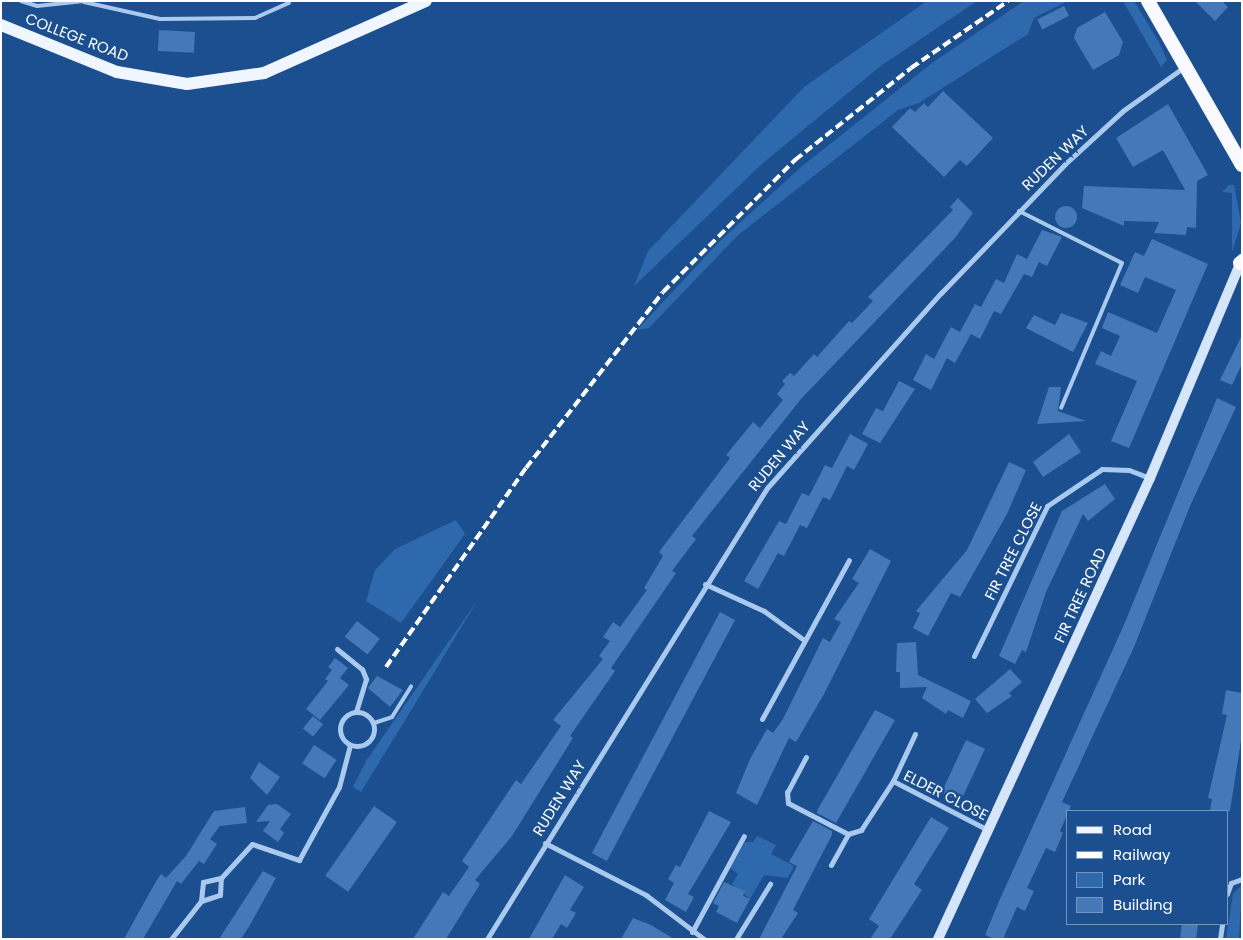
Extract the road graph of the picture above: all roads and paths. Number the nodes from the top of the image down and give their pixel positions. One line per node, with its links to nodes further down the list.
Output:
1 (22, 1): 2 (lane)
2 (84, 1): 5 (lane)
3 (426, 1): 6 (main road, COLLEGE ROAD)
4 (1148, 1): 7 (highway)
5 (289, 3)
6 (1, 25)
7 (1184, 66): 8 (highway); 10 (street, RUDEN WAY)
8 (1238, 153): 9 (highway)
9 (1242, 165)
10 (1019, 212): 12 (lane); 15 (street, RUDEN WAY)
11 (1241, 262): 13 (main road, FIR TREE ROAD)
12 (1061, 408)
13 (1150, 478): 18 (street, FIR TREE CLOSE); 27 (main road, FIR TREE ROAD)
14 (849, 560): 16 (street)
15 (705, 584): 16 (street); 30 (street, RUDEN WAY)
16 (804, 640): 21 (street)
17 (337, 649): 20 (street)
18 (974, 656)
19 (412, 687): 22 (lane)
20 (356, 712): 22 (street); 24 (street)
21 (762, 719)
22 (374, 723): 24 (street)
23 (915, 734): 26 (street, ELDER CLOSE)
24 (350, 745): 32 (street)
25 (806, 757): 28 (street)
26 (893, 781): 27 (street, ELDER CLOSE); 28 (street, ELDER CLOSE)
27 (988, 830): 43 (main road, FIR TREE ROAD)
28 (848, 834): 31 (street, ELDER CLOSE)
29 (744, 836): 38 (street)
30 (545, 843): 38 (street); 40 (street, RUDEN WAY)
31 (831, 865)
32 (221, 878): 36 (street); 36 (street)
33 (1242, 879): 35 (street)
34 (770, 884): 42 (street)
35 (1228, 891)
36 (201, 901): 39 (street)
37 (1222, 925): 44 (street)
38 (692, 932): 41 (street)
39 (171, 939)
40 (487, 939)
41 (704, 939)
42 (736, 939)
43 (938, 939)
44 (1220, 939)

